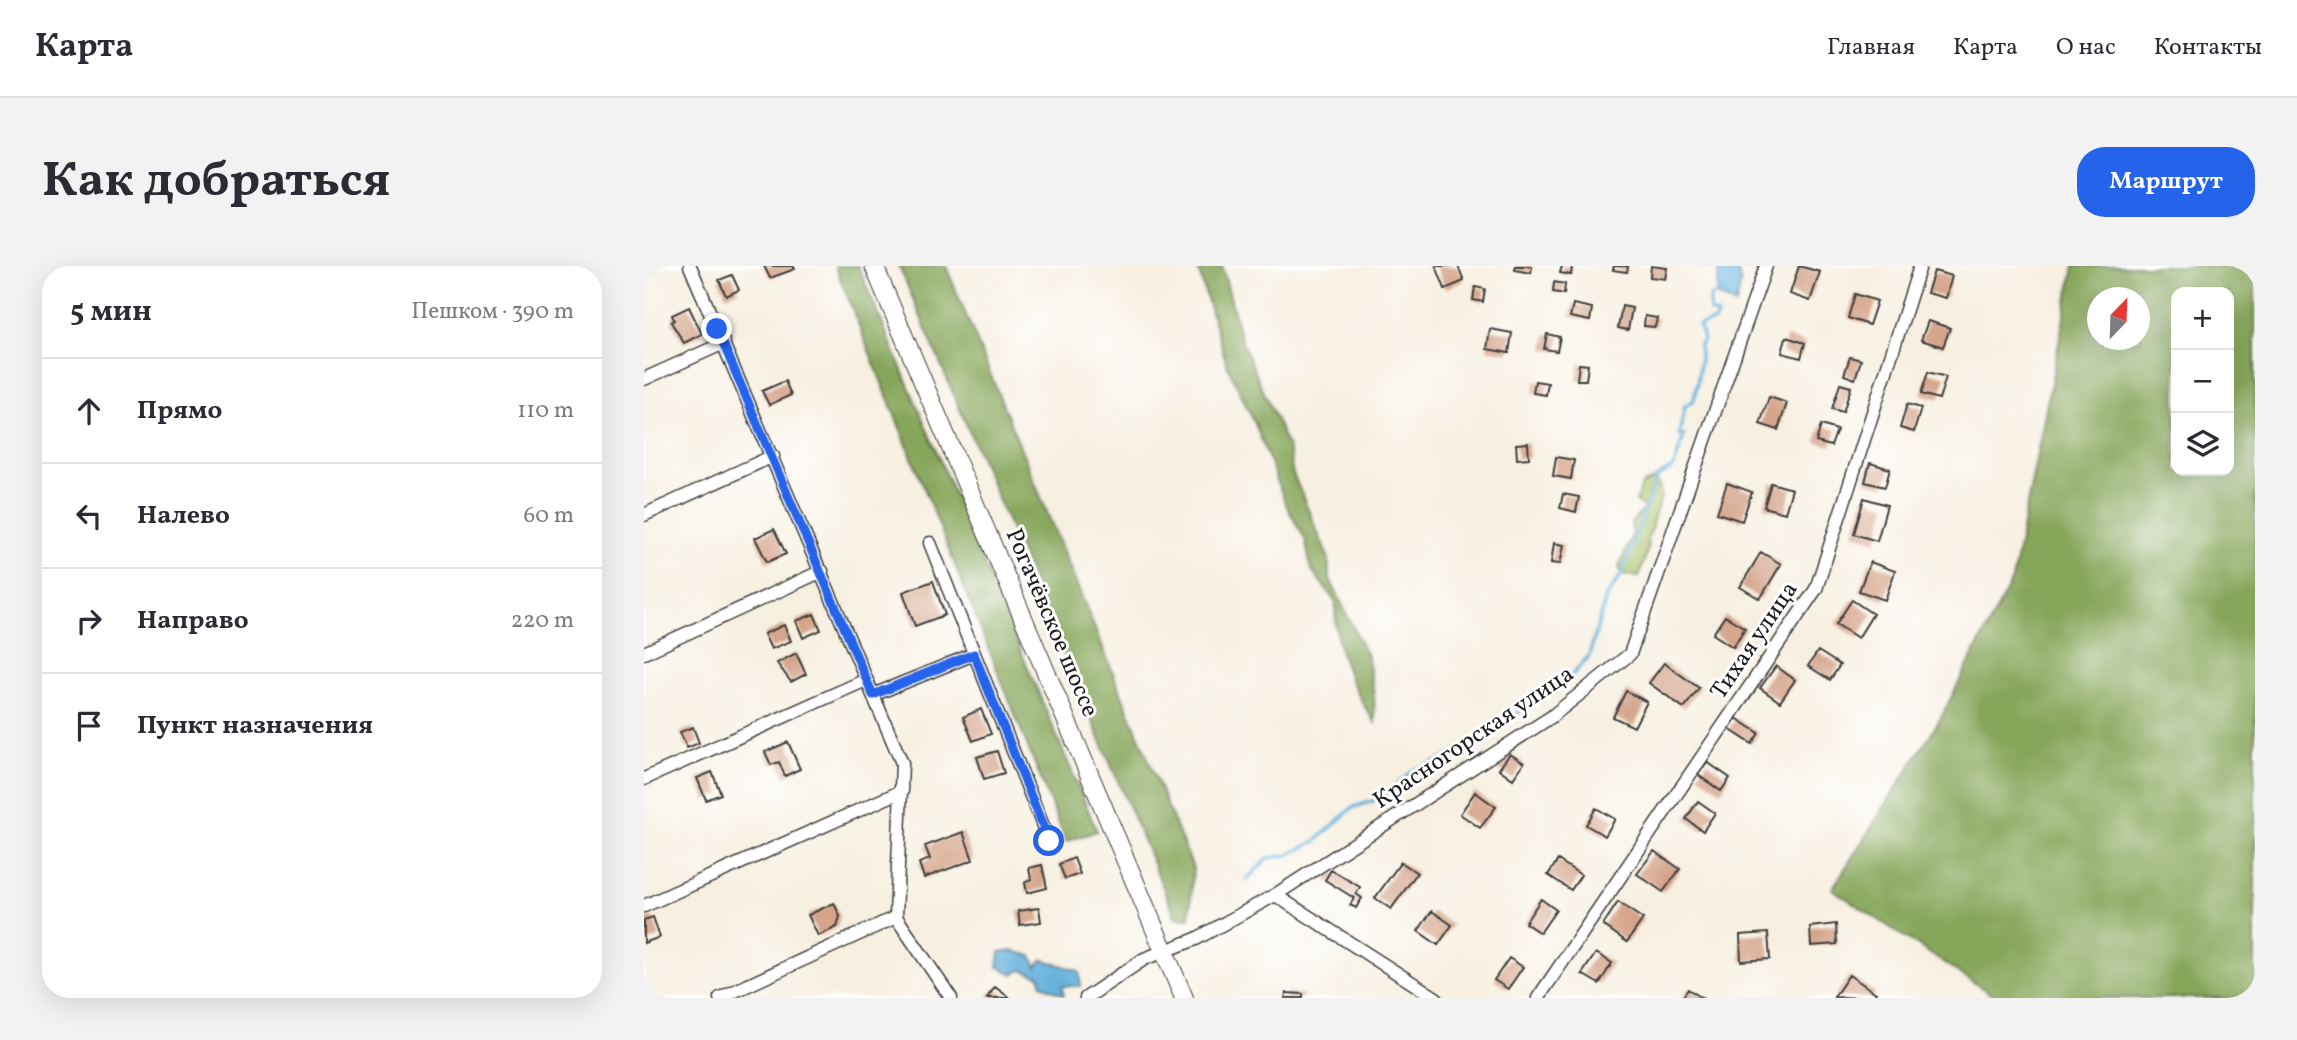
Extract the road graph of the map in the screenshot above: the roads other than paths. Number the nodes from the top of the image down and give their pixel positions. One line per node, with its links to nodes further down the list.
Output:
1 (649, 266): 6 (street)
2 (690, 266): 7 (street)
3 (874, 266): 23 (main road, Рогачёвское шоссе)
4 (1766, 266): 20 (street, Красногорская улица)
5 (1920, 266): 29 (street, Тихая улица)
6 (644, 268)
7 (724, 344): 8 (street); 9 (street)
8 (644, 379)
9 (773, 456): 10 (street); 12 (street)
10 (644, 515)
11 (930, 543): 14 (street)
12 (822, 571): 13 (street); 15 (street)
13 (644, 653)
14 (974, 654): 16 (street); 19 (street)
15 (866, 680): 16 (street); 17 (street)
16 (873, 695): 18 (street)
17 (644, 779)
18 (902, 791): 21 (street); 22 (street)
19 (1049, 841)
20 (1275, 895): 23 (street, Красногорская улица); 28 (street)
21 (644, 906)
22 (896, 918): 24 (street); 25 (street)
23 (1164, 951): 26 (street, Красногорская улица); 27 (main road, Рогачёвское шоссе)
24 (720, 998)
25 (951, 998)
26 (1086, 998)
27 (1184, 998)
28 (1436, 998)
29 (1538, 998)

